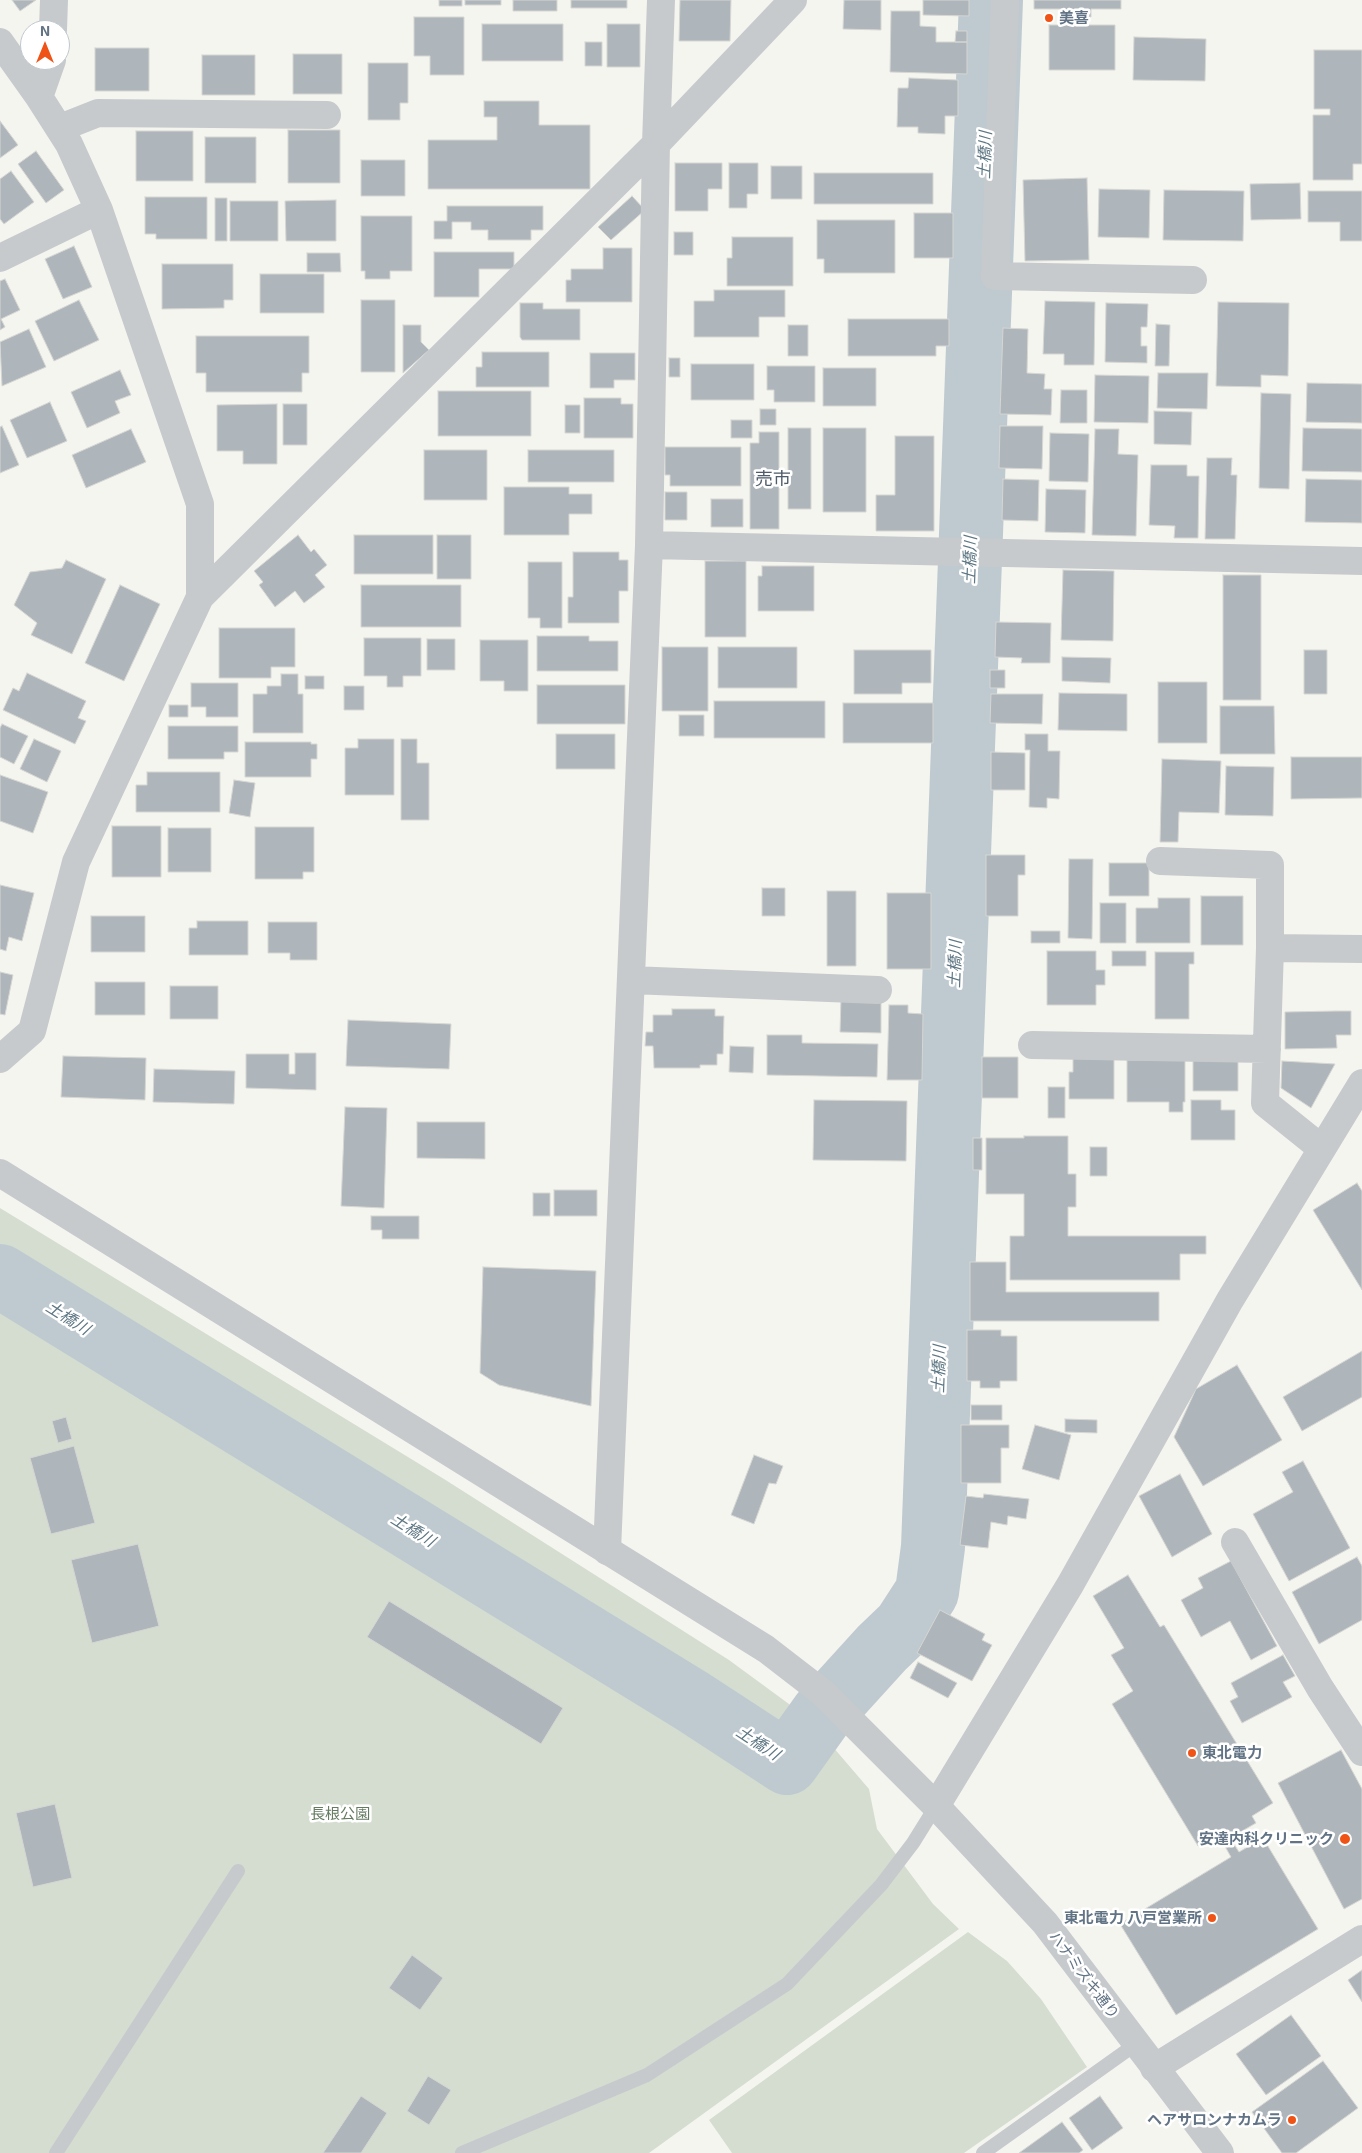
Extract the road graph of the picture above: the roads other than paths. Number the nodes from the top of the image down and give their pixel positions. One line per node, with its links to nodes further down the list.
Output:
1 (54, 0): 5 (street)
2 (661, 0): 11 (street)
3 (794, 0): 11 (street)
4 (1005, 0): 14 (street)
5 (53, 20)
6 (0, 42): 8 (street)
7 (48, 70): 8 (street)
8 (39, 97): 10 (street)
9 (327, 115): 10 (street)
10 (60, 128): 12 (street)
11 (656, 144): 15 (street); 17 (street)
12 (99, 210): 13 (street); 17 (street)
13 (0, 258)
14 (1193, 280)
15 (649, 545): 16 (street); 21 (street)
16 (1362, 561)
17 (200, 597): 25 (street)
18 (1160, 861): 19 (street)
19 (1270, 948): 20 (street); 24 (street)
20 (1362, 950)
21 (631, 980): 22 (street); 30 (street)
22 (878, 990)
23 (1032, 1045): 24 (street)
24 (1267, 1050): 27 (street)
25 (0, 1059)
26 (1362, 1083): 27 (street)
27 (1321, 1148): 32 (street)
28 (0, 1173): 30 (street, ハナミズキ通り)
29 (1235, 1542): 31 (street)
30 (607, 1551): 32 (street, ハナミズキ通り)
31 (1362, 1752)
32 (936, 1806): 35 (street, ハナミズキ通り); 38 (lane)
33 (238, 1871): 37 (lane)
34 (1362, 1938): 36 (street)
35 (1136, 2044): 36 (street, ハナミズキ通り); 39 (lane)
36 (1154, 2068): 40 (street, ハナミズキ通り)
37 (56, 2153)
38 (462, 2153)
39 (984, 2153)
40 (1220, 2153)

